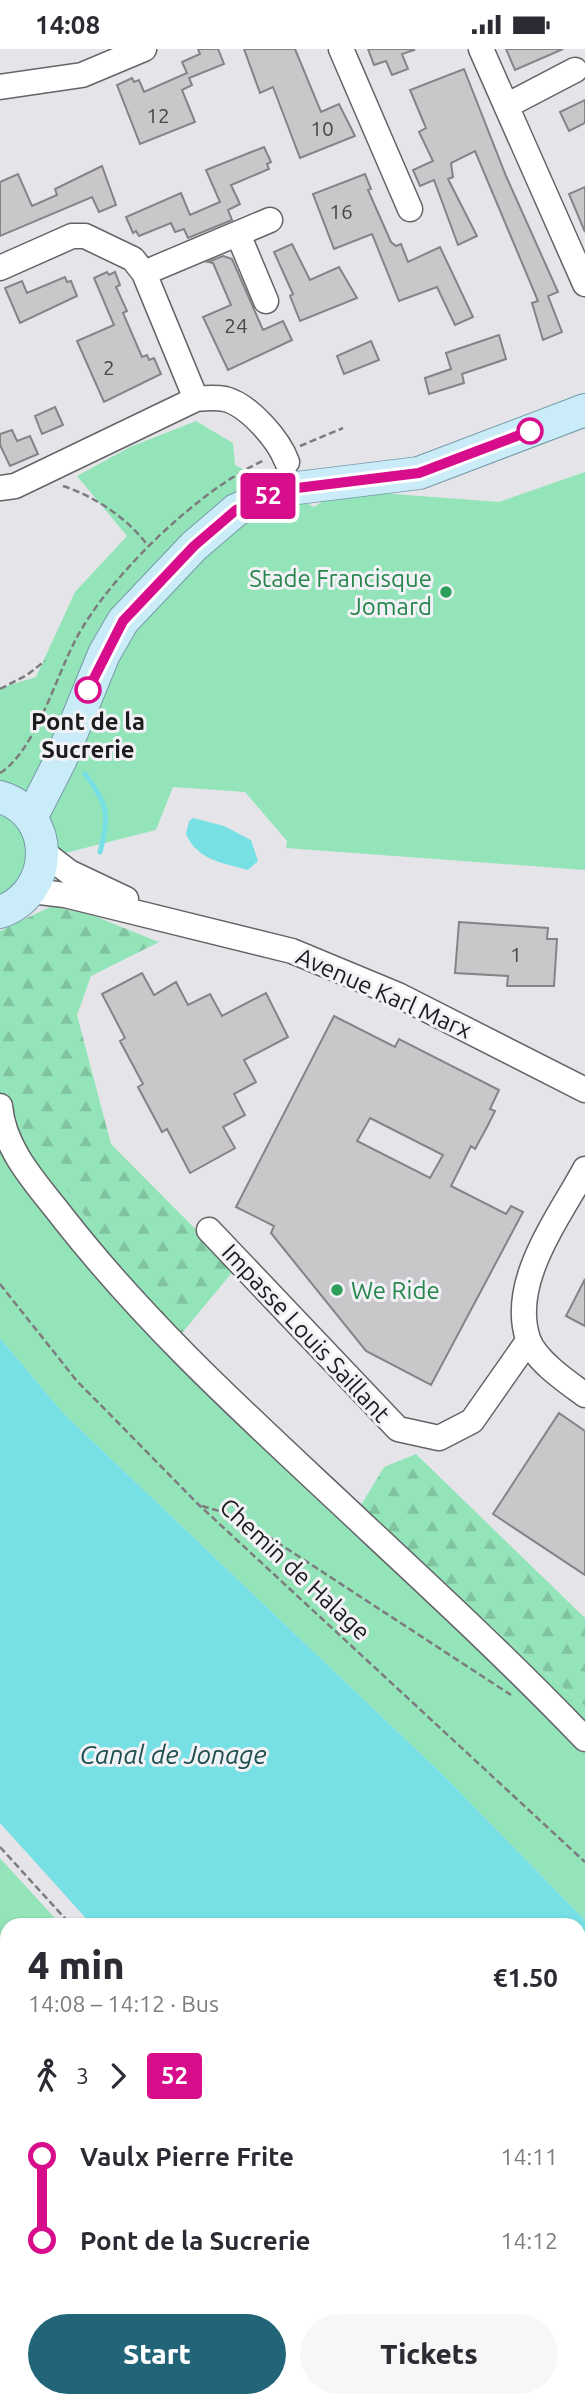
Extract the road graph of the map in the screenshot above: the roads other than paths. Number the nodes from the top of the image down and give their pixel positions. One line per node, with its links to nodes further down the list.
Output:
1 (144, 49): 5 (street)
2 (341, 49): 7 (street)
3 (481, 49): 6 (street)
4 (575, 70): 6 (street)
5 (0, 87)
6 (506, 106): 10 (street)
7 (410, 209)
8 (270, 220): 9 (street)
9 (238, 234): 12 (street); 13 (street)
10 (582, 267)
11 (0, 268): 12 (street)
12 (144, 272): 14 (street)
13 (265, 302)
14 (196, 399): 16 (street); 17 (street)
15 (585, 410): 19 (main road)
16 (287, 462)
17 (0, 488)
18 (0, 797): 19 (main road)
19 (31, 818): 20 (main road)
20 (43, 852): 21 (main road); 23 (street, Avenue Karl Marx)
21 (31, 891): 22 (main road); 23 (street, Avenue Karl Marx)
22 (0, 912)
23 (174, 921): 24 (street, Avenue Karl Marx)
24 (585, 1090)
25 (0, 1107): 30 (street)
26 (585, 1169): 28 (street)
27 (209, 1230): 28 (street, Impasse Louis Saillant)
28 (528, 1341): 29 (street)
29 (585, 1395)
30 (585, 1739)

